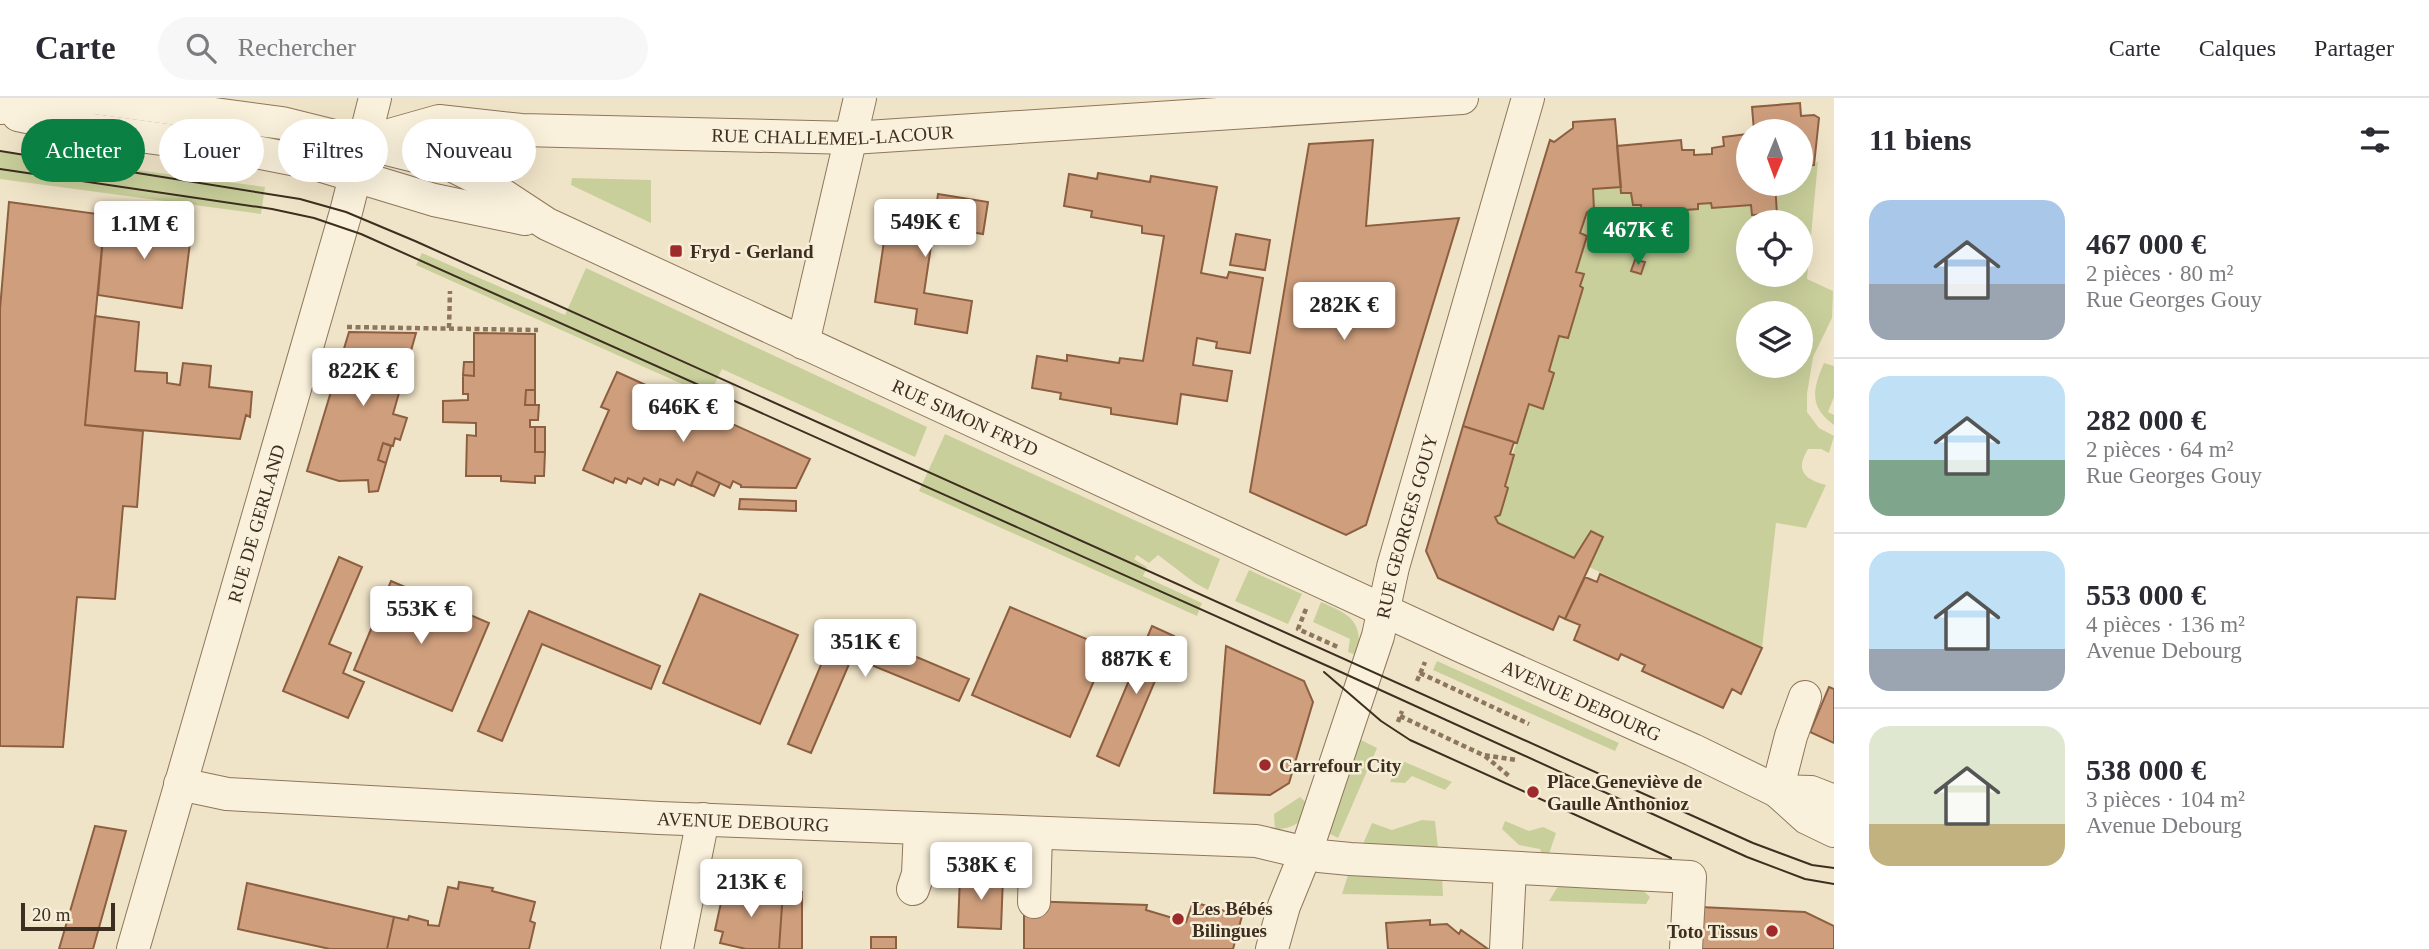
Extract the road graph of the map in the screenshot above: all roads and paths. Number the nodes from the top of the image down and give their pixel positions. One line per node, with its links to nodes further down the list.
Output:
1 (374, 98): 6 (street, RUE DE GERLAND)
2 (860, 98): 9 (street)
3 (1462, 98): 9 (street, RUE CHALLEMEL-LACOUR)
4 (1528, 98): 21 (street, RUE GEORGES GOUY)
5 (0, 110): 7 (street, RUE CHALLEMEL-LACOUR); 11 (street, RUE CHALLEMEL-LACOUR)
6 (369, 119)
7 (278, 122)
8 (388, 135): 9 (street, RUE CHALLEMEL-LACOUR)
9 (852, 138): 19 (street)
10 (388, 149): 14 (street, RUE SIMON FRYD)
11 (278, 157)
12 (354, 182): 32 (street, RUE DE GERLAND)
13 (378, 182): 14 (street, RUE SIMON FRYD)
14 (547, 224): 19 (street, RUE SIMON FRYD)
15 (450, 291): 17 (path)
16 (347, 327): 17 (path)
17 (449, 328): 18 (path)
18 (538, 330)
19 (803, 343): 21 (street, RUE SIMON FRYD)
20 (1311, 598): 22 (path)
21 (1385, 610): 33 (street, AVENUE DEBOURG); 39 (street, RUE GEORGES GOUY)
22 (1340, 648)
23 (1429, 655): 24 (path)
24 (1420, 673): 25 (path); 28 (path)
25 (1416, 681)
26 (1805, 697): 33 (street)
27 (1398, 722): 29 (path)
28 (1529, 724)
29 (1483, 755): 30 (path); 31 (path)
30 (1516, 760)
31 (1509, 776)
32 (180, 784): 35 (street, AVENUE DEBOURG); 43 (street, RUE DE GERLAND)
33 (1777, 791): 34 (street, AVENUE DEBOURG); 37 (street, AVENUE DEBOURG)
34 (1834, 801)
35 (703, 819): 36 (street, AVENUE DEBOURG); 44 (street)
36 (920, 828): 38 (street, AVENUE DEBOURG); 41 (street)
37 (1834, 831)
38 (1036, 834): 39 (street, AVENUE DEBOURG); 42 (street)
39 (1306, 852): 40 (street, AVENUE DEBOURG); 45 (street, RUE GEORGES GOUY)
40 (1510, 868): 46 (street); 47 (street, AVENUE DEBOURG)
41 (913, 889)
42 (1034, 902)
43 (133, 949)
44 (677, 949)
45 (1272, 949)
46 (1506, 949)
47 (1686, 949)

